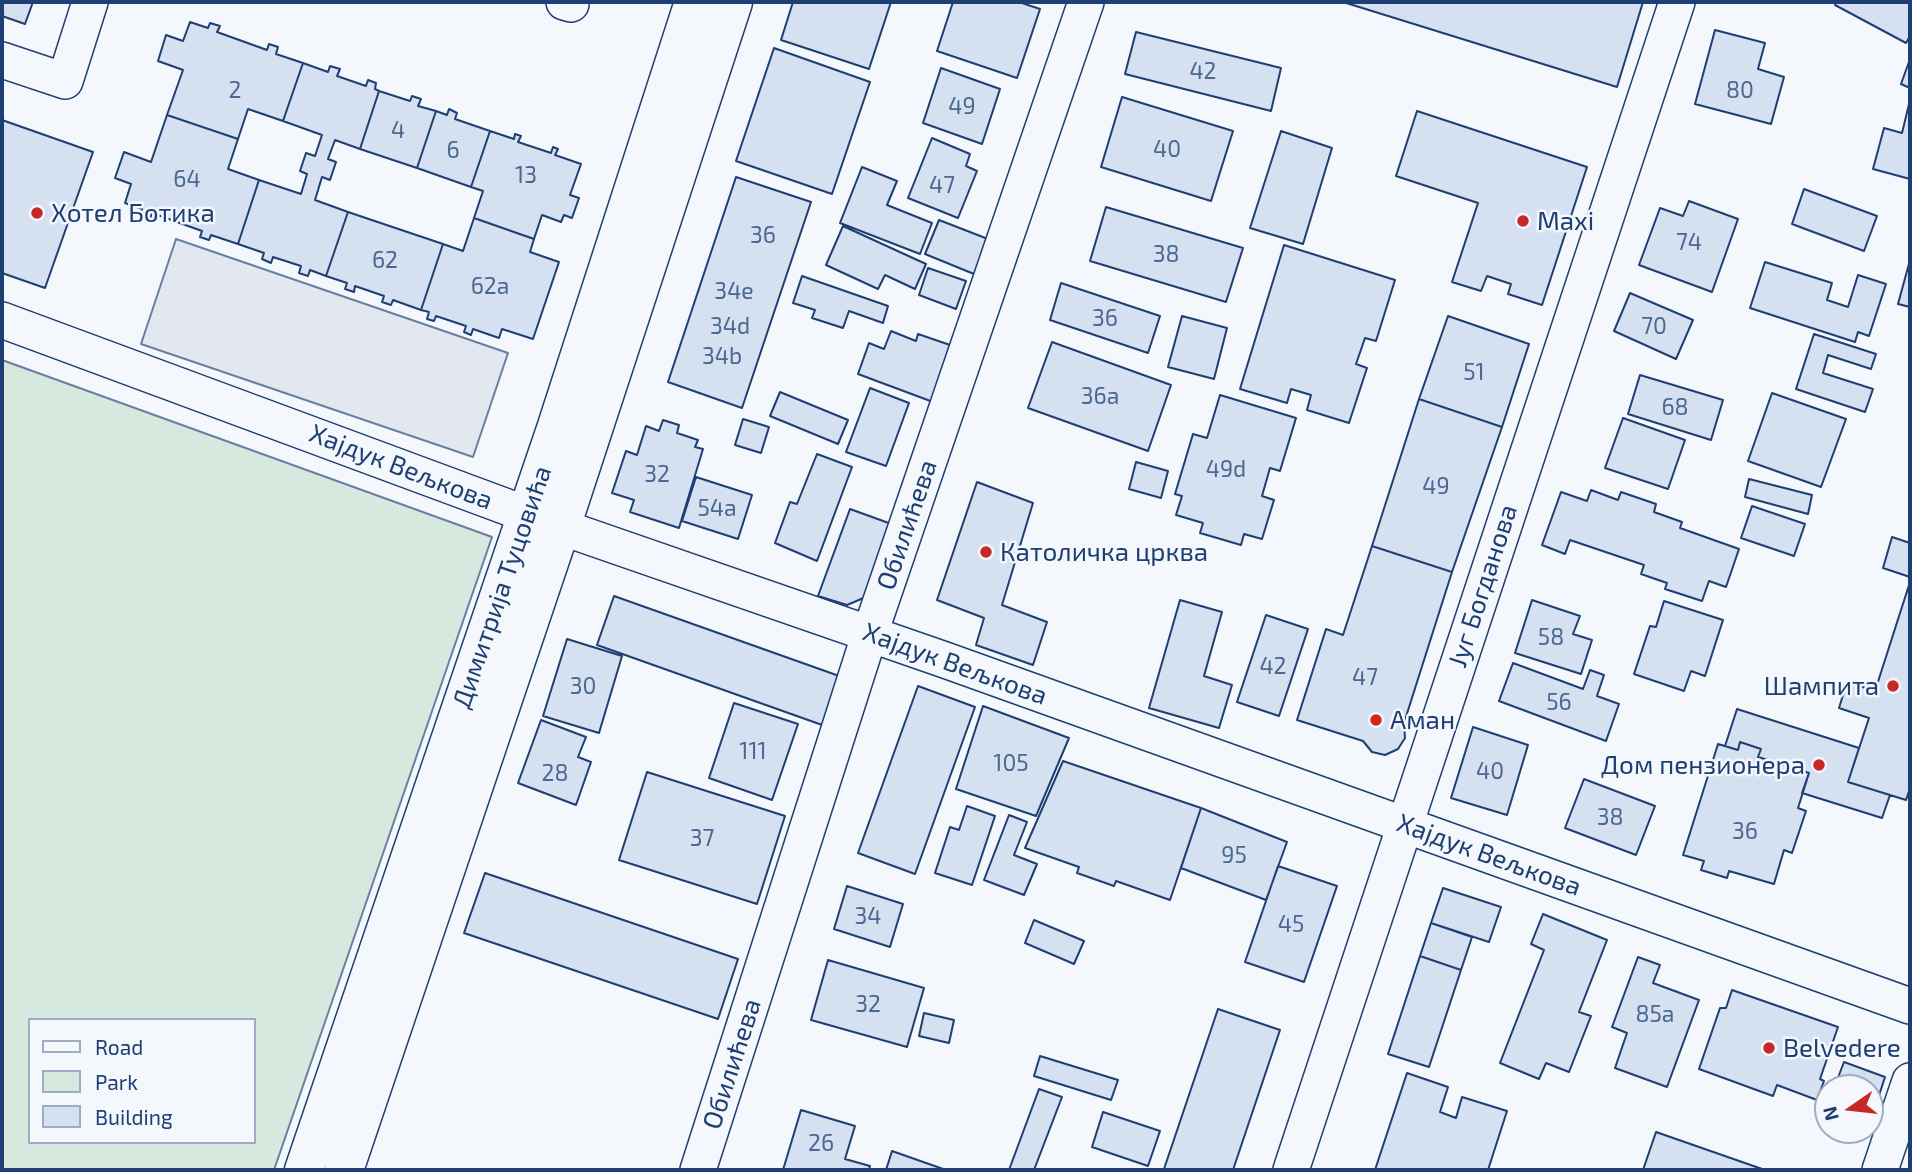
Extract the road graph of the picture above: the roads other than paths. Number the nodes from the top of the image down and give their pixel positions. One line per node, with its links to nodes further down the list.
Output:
1 (90, 2): 6 (street)
2 (694, 2): 8 (main road, Димитрија Туцовића)
3 (733, 2): 8 (main road, Димитрија Туцовића)
4 (1086, 2): 9 (street, Обилићева)
5 (1677, 2): 10 (street, Југ Богданова)
6 (2, 60)
7 (2, 320): 8 (street, Хајдук Вељкова)
8 (544, 521): 9 (street, Хајдук Вељкова); 13 (main road, Димитрија Туцовића); 14 (main road, Димитрија Туцовића)
9 (870, 633): 10 (street, Хајдук Вељкова); 15 (street, Обилићева)
10 (1404, 825): 11 (street, Хајдук Вељкова); 16 (street, Југ Богданова)
11 (1910, 1006)
12 (1910, 1082): 17 (street)
13 (304, 1170)
14 (344, 1170)
15 (698, 1170)
16 (1291, 1170)
17 (1880, 1170)

